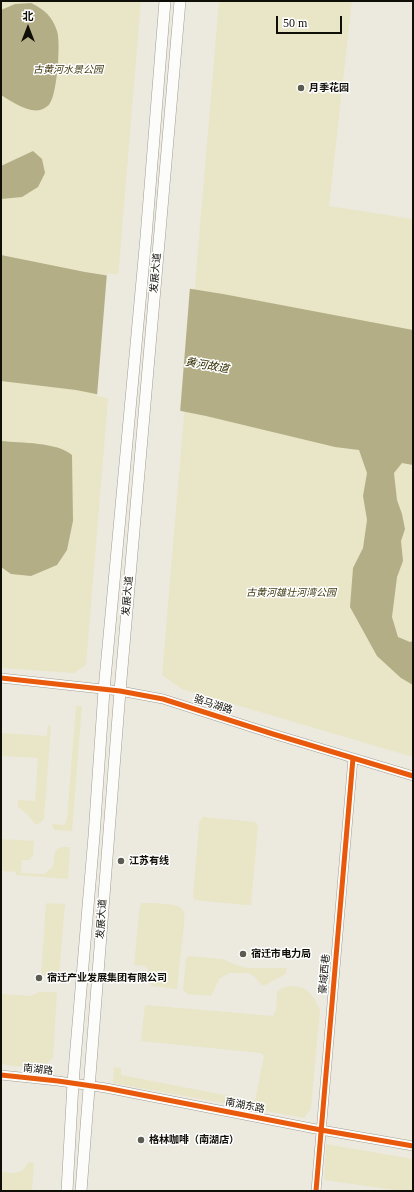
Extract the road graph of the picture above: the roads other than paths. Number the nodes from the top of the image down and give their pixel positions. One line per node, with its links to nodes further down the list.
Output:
1 (165, 1): 4 (main road, 发展大道)
2 (180, 1): 5 (main road, 发展大道)
3 (1, 678): 4 (street, 骆马湖路)
4 (104, 690): 5 (street, 骆马湖路); 9 (main road, 发展大道)
5 (120, 692): 6 (street, 骆马湖路); 10 (main road, 发展大道)
6 (353, 758): 7 (street, 骆马湖路); 11 (street, 豪域西巷)
7 (413, 776)
8 (1, 1075): 9 (street, 南湖路)
9 (73, 1083): 10 (street, 南湖东路); 13 (main road, 发展大道)
10 (90, 1086): 11 (street, 南湖东路); 14 (main road, 发展大道)
11 (321, 1130): 12 (street, 南湖东路); 15 (street, 豪域西巷)
12 (413, 1146)
13 (67, 1191)
14 (81, 1191)
15 (316, 1191)

